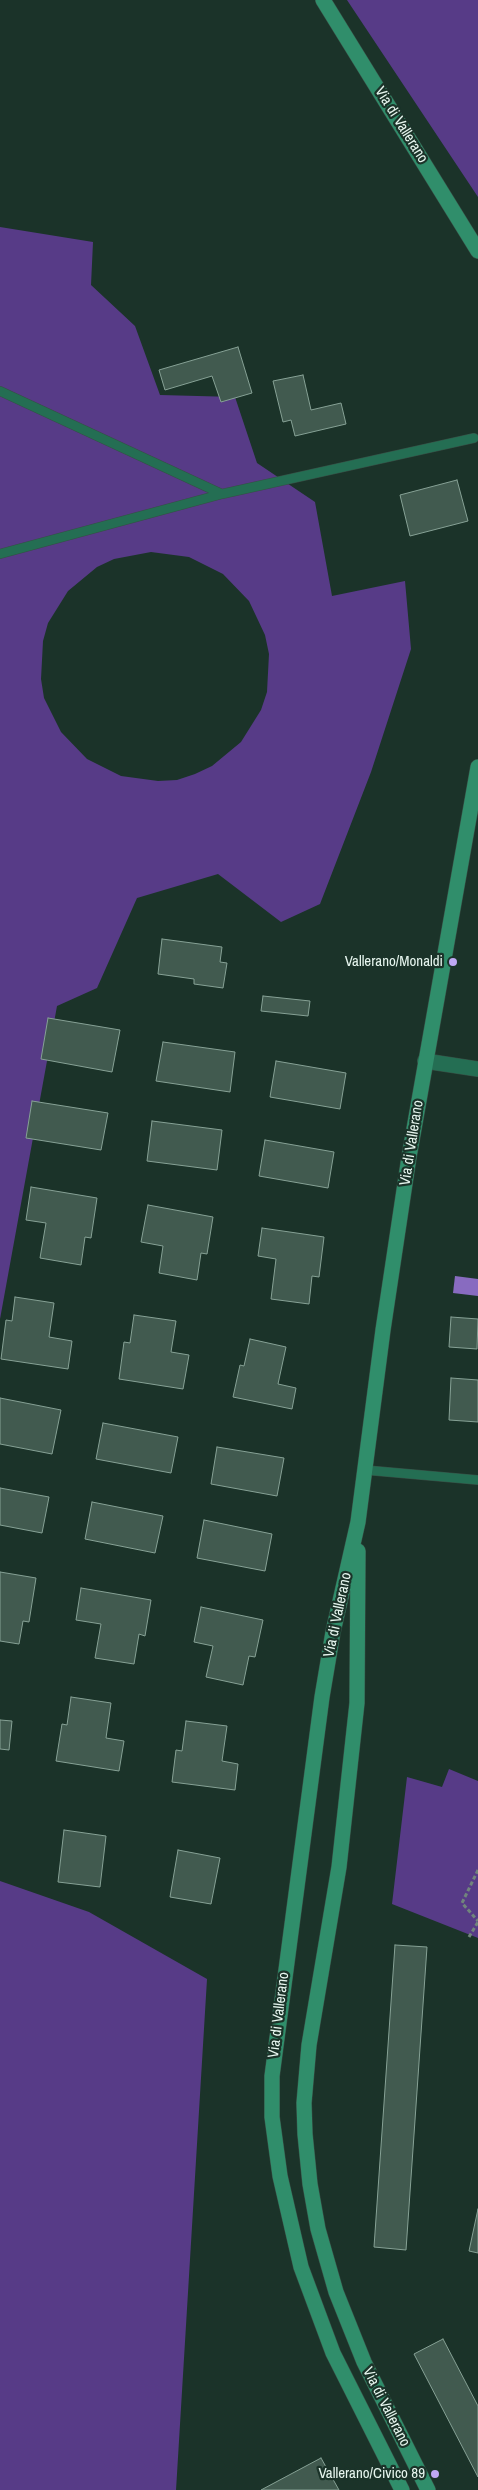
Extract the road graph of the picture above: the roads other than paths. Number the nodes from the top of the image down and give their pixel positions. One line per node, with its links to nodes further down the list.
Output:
1 (324, 0): 2 (street, Via di Vallerano)
2 (478, 251)
3 (0, 391): 5 (lane)
4 (474, 438): 5 (lane)
5 (222, 494): 6 (lane)
6 (0, 554)
7 (478, 767): 8 (street, Via di Vallerano)
8 (425, 1061): 9 (street); 10 (street, Via di Vallerano)
9 (478, 1069)
10 (365, 1470): 11 (lane); 12 (street, Via di Vallerano)
11 (478, 1480)
12 (358, 1522): 13 (street, Via di Vallerano); 14 (street, Via di Vallerano)
13 (402, 2490)
14 (428, 2490)

